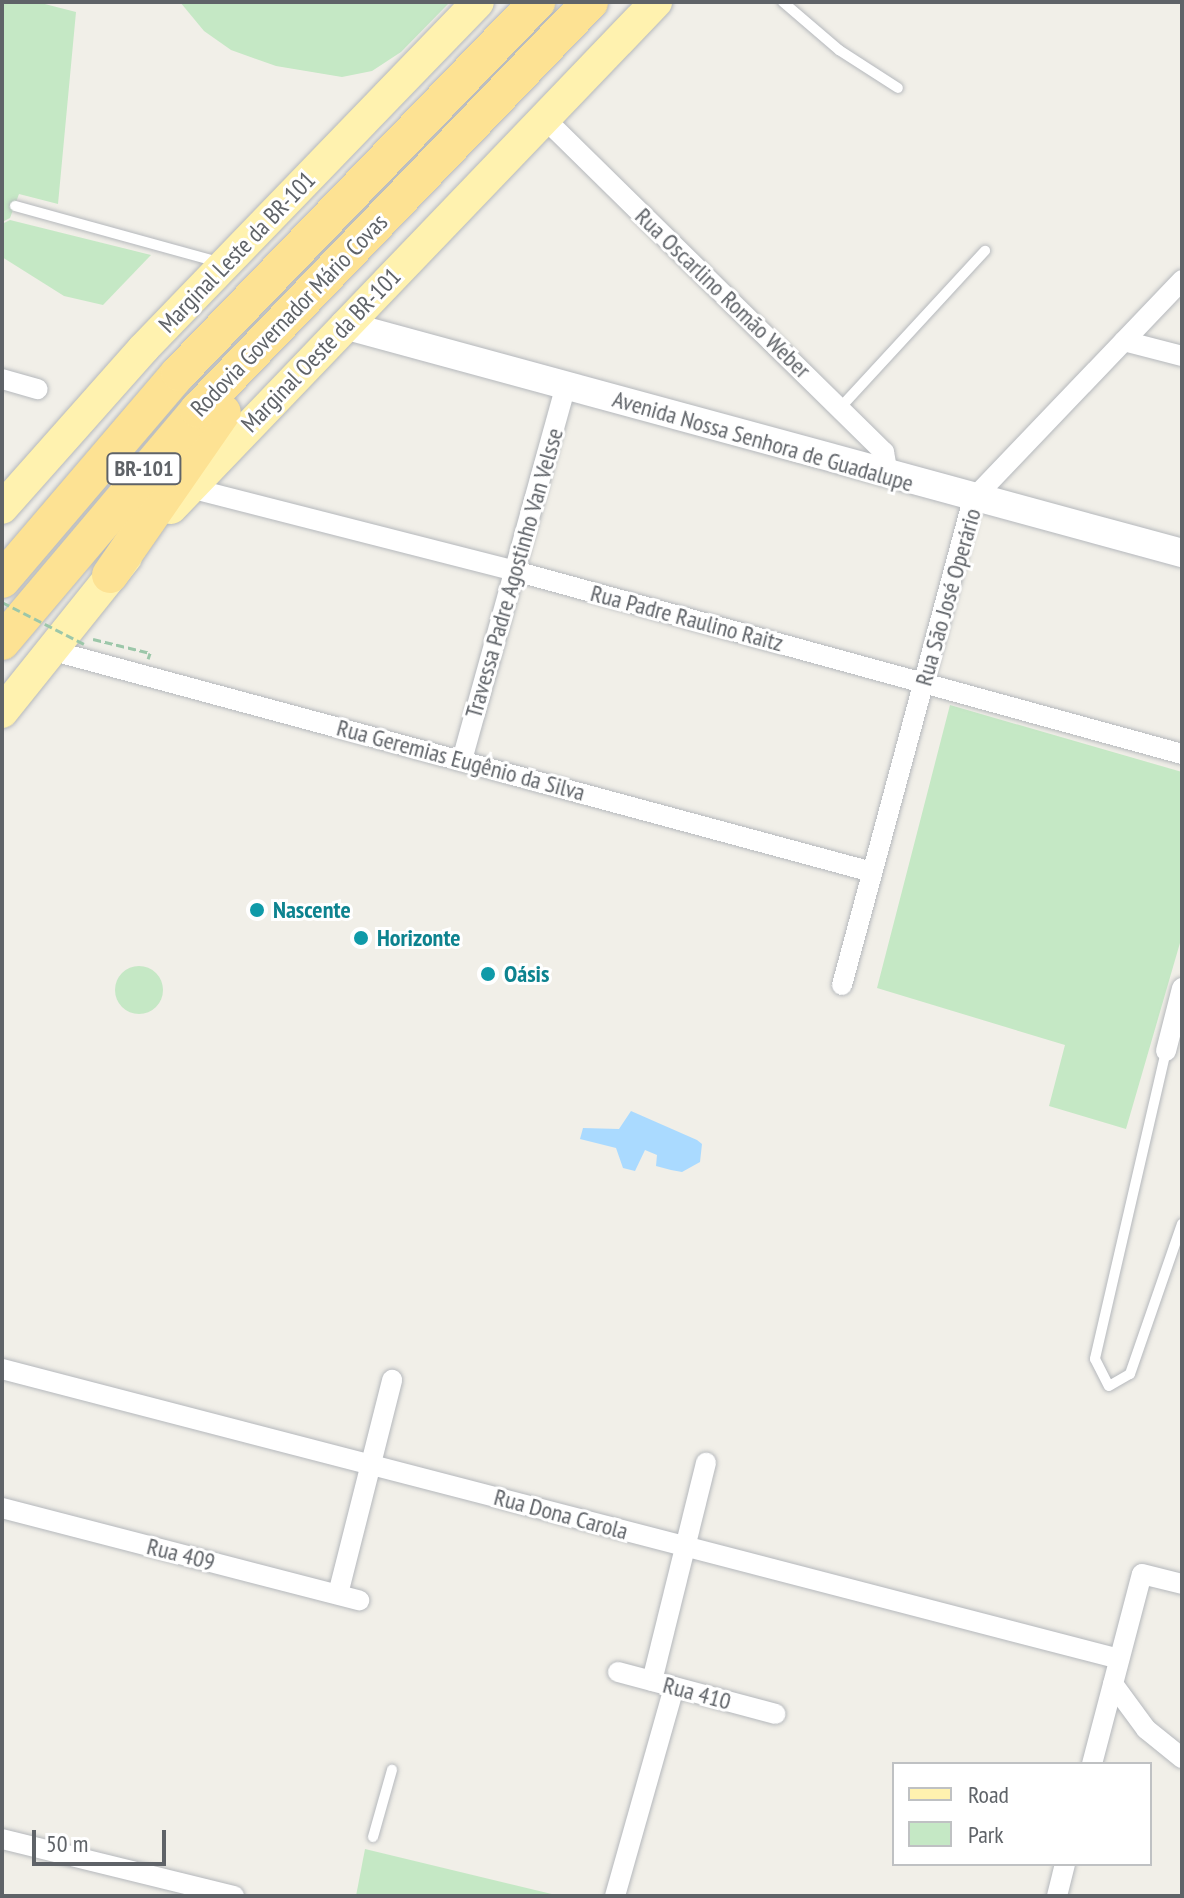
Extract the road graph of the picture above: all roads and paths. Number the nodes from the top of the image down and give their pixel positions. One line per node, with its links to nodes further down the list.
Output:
1 (478, 2): 10 (main road, Marginal Leste da BR-101)
2 (537, 2): 27 (highway, Rodovia Governador Mário Covas / BR-101)
3 (590, 2): 12 (highway, Rodovia Governador Mário Covas / BR-101)
4 (656, 2): 7 (main road, Marginal Oeste da BR-101)
5 (783, 2): 6 (lane)
6 (898, 88)
7 (544, 118): 13 (main road, Marginal Oeste da BR-101); 19 (street, Rua Oscarlino Romão Weber)
8 (15, 206): 10 (lane)
9 (985, 251): 19 (lane)
10 (225, 264): 23 (main road, Marginal Leste da BR-101)
11 (1182, 280): 14 (street, Rua São José Operário)
12 (296, 306): 26 (highway); 29 (highway, Rodovia Governador Mário Covas / BR-101)
13 (344, 325): 17 (street, Avenida Nossa Senhora de Guadalupe); 21 (main road, Marginal Oeste da BR-101)
14 (1124, 341): 15 (street); 22 (street, Rua São José Operário)
15 (1182, 356)
16 (2, 379): 18 (street)
17 (566, 386): 20 (street, Avenida Nossa Senhora de Guadalupe); 25 (street, Travessa Padre Agostinho Van Velsse)
18 (38, 389)
19 (840, 408): 20 (street, Rua Oscarlino Romão Weber)
20 (888, 475): 22 (street, Avenida Nossa Senhora de Guadalupe)
21 (190, 488): 25 (street, Rua Padre Raulino Raitz); 26 (main road, Marginal Oeste da BR-101)
22 (973, 499): 24 (street, Avenida Nossa Senhora de Guadalupe); 32 (street, Rua São José Operário)
23 (2, 508)
24 (1182, 553)
25 (515, 571): 32 (street, Rua Padre Raulino Raitz); 35 (street, Travessa Padre Agostinho Van Velsse)
26 (110, 575): 31 (main road, Marginal Oeste da BR-101)
27 (2, 580)
28 (2, 602): 30 (path, bridge)
29 (2, 642)
30 (84, 644)
31 (50, 650): 33 (main road, Marginal Oeste da BR-101); 35 (street, Rua Geremias Eugênio da Silva)
32 (923, 683): 34 (street, Rua Padre Raulino Raitz); 36 (street, Rua São José Operário)
33 (2, 712)
34 (1182, 754)
35 (462, 760): 36 (street, Rua Geremias Eugênio da Silva)
36 (872, 872): 37 (street, Rua São José Operário)
37 (842, 985)
38 (1182, 988): 39 (street)
39 (1166, 1051): 40 (lane)
40 (1182, 1224)
41 (2, 1369): 44 (street, Rua Dona Carola)
42 (392, 1380): 44 (street)
43 (706, 1463): 46 (street)
44 (371, 1465): 46 (street, Rua Dona Carola); 48 (street)
45 (2, 1508): 48 (street, Rua 409)
46 (685, 1546): 50 (street, Rua Dona Carola); 52 (street)
47 (1182, 1584): 50 (street)
48 (338, 1594): 49 (street, Rua 409)
49 (359, 1600)
50 (1119, 1659): 53 (street)
51 (618, 1672): 52 (street, Rua 410)
52 (652, 1681): 54 (street, Rua 410)
53 (1113, 1684): 56 (street); 57 (street)
54 (674, 1687): 55 (street, Rua 410); 63 (street)
55 (776, 1714)
56 (1182, 1758)
57 (1093, 1762)
58 (392, 1770): 59 (lane)
59 (373, 1837)
60 (2, 1839): 62 (street)
61 (1064, 1866): 64 (street)
62 (234, 1896)
63 (615, 1896)
64 (1057, 1896)

